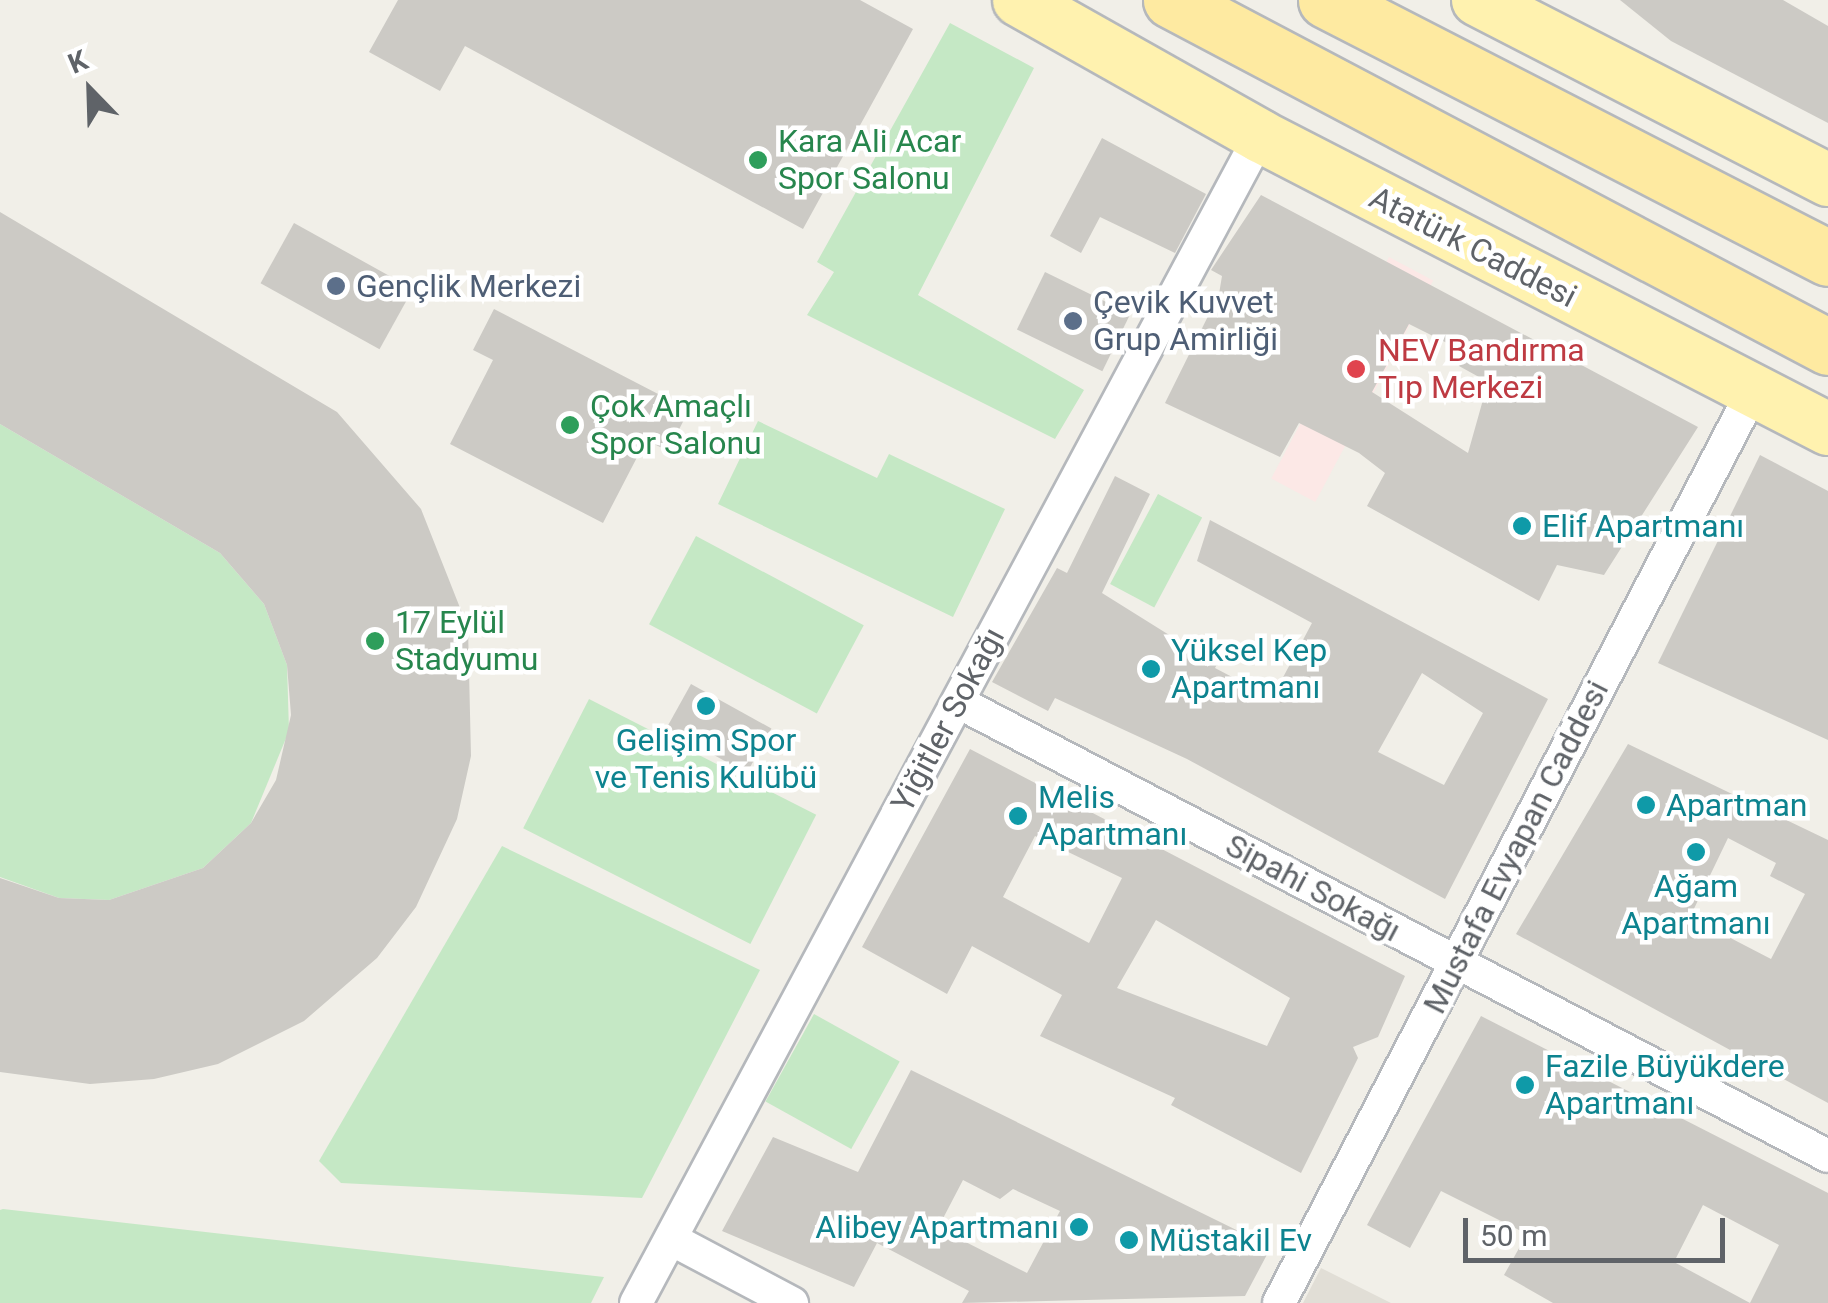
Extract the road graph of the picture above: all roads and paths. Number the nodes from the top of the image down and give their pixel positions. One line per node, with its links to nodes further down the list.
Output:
1 (1019, 0): 5 (main road, Atatürk Caddesi)
2 (1171, 0): 8 (highway)
3 (1326, 0): 7 (highway)
4 (1478, 0): 6 (main road)
5 (1260, 136): 9 (main road, Atatürk Caddesi); 11 (street, Yiğitler Sokağı)
6 (1828, 180)
7 (1828, 258)
8 (1828, 347)
9 (1753, 392): 10 (main road, Atatürk Caddesi); 12 (street, Mustafa Evyapan Caddesi)
10 (1828, 429)
11 (958, 702): 12 (street, Sipahi Sokağı); 14 (street, Yiğitler Sokağı)
12 (1456, 964): 13 (street, Sipahi Sokağı); 17 (street, Mustafa Evyapan Caddesi)
13 (1828, 1156)
14 (670, 1238): 15 (street, Yiğitler Sokağı); 16 (street)
15 (636, 1303)
16 (792, 1303)
17 (1280, 1303)

